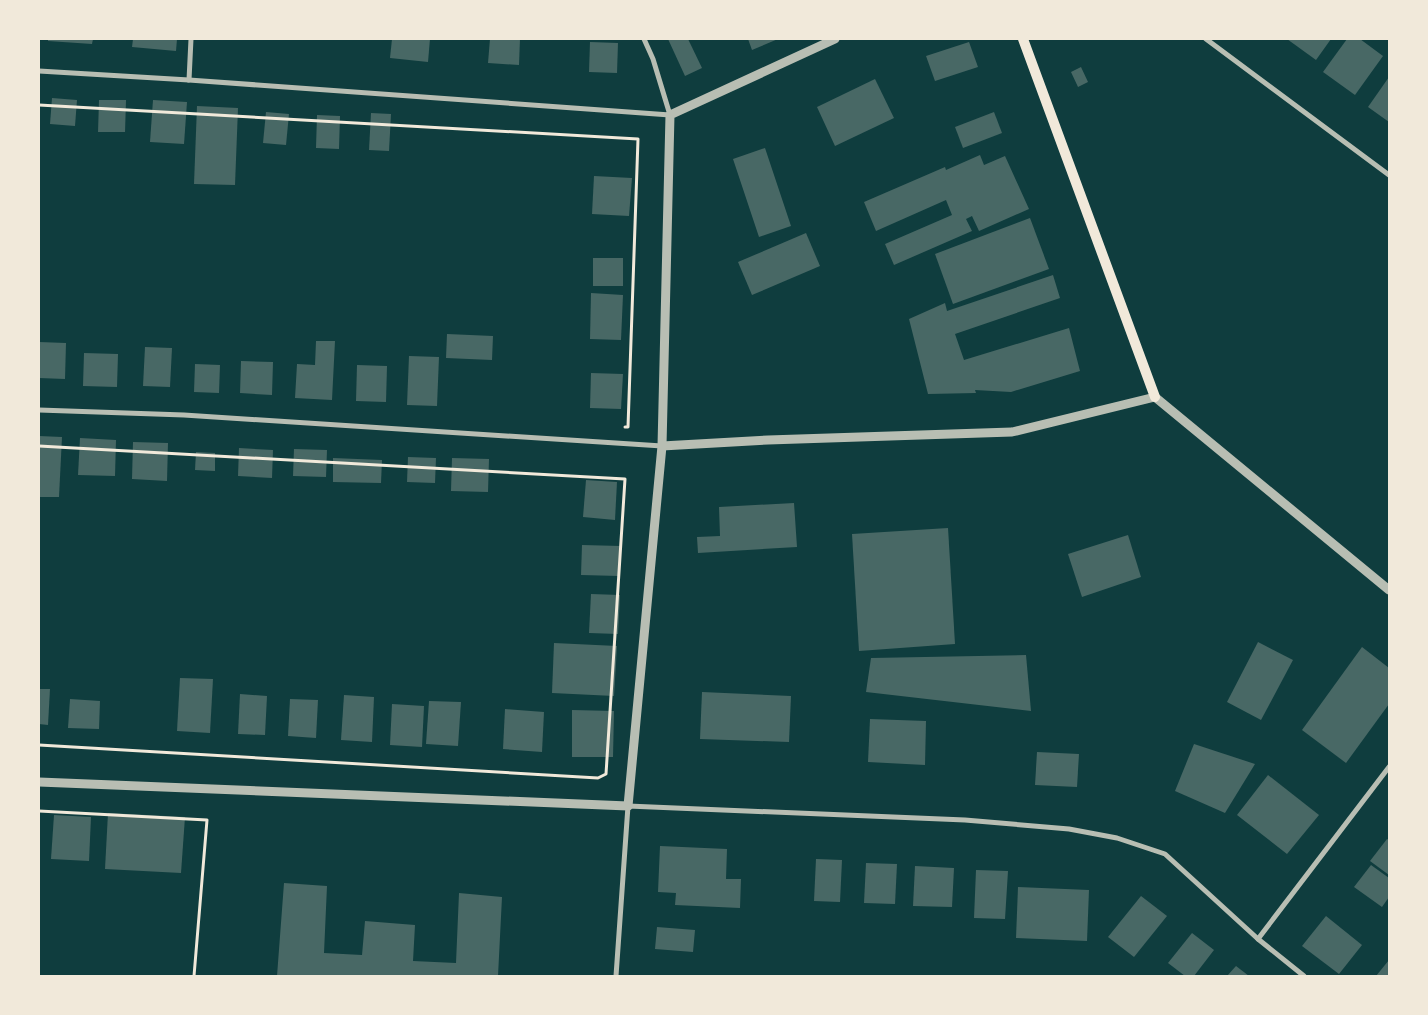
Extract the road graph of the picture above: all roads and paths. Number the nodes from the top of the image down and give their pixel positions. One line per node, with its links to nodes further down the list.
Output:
1 (191, 39): 7 (street)
2 (644, 39): 9 (street)
3 (835, 39): 9 (street)
4 (1024, 39): 11 (main road)
5 (1206, 39): 10 (street)
6 (39, 71): 7 (street)
7 (189, 80): 9 (street)
8 (39, 105): 13 (path)
9 (670, 115): 15 (street)
10 (1389, 175)
11 (1155, 397): 15 (street); 16 (street)
12 (39, 410): 15 (street)
13 (628, 427)
14 (39, 446): 17 (path)
15 (662, 446): 20 (street)
16 (1389, 590)
17 (39, 745)
18 (1389, 767): 22 (street)
19 (39, 782): 20 (street)
20 (628, 806): 22 (street); 24 (street)
21 (39, 811): 23 (path)
22 (1258, 939): 25 (street)
23 (194, 976)
24 (616, 976)
25 (1304, 976)

